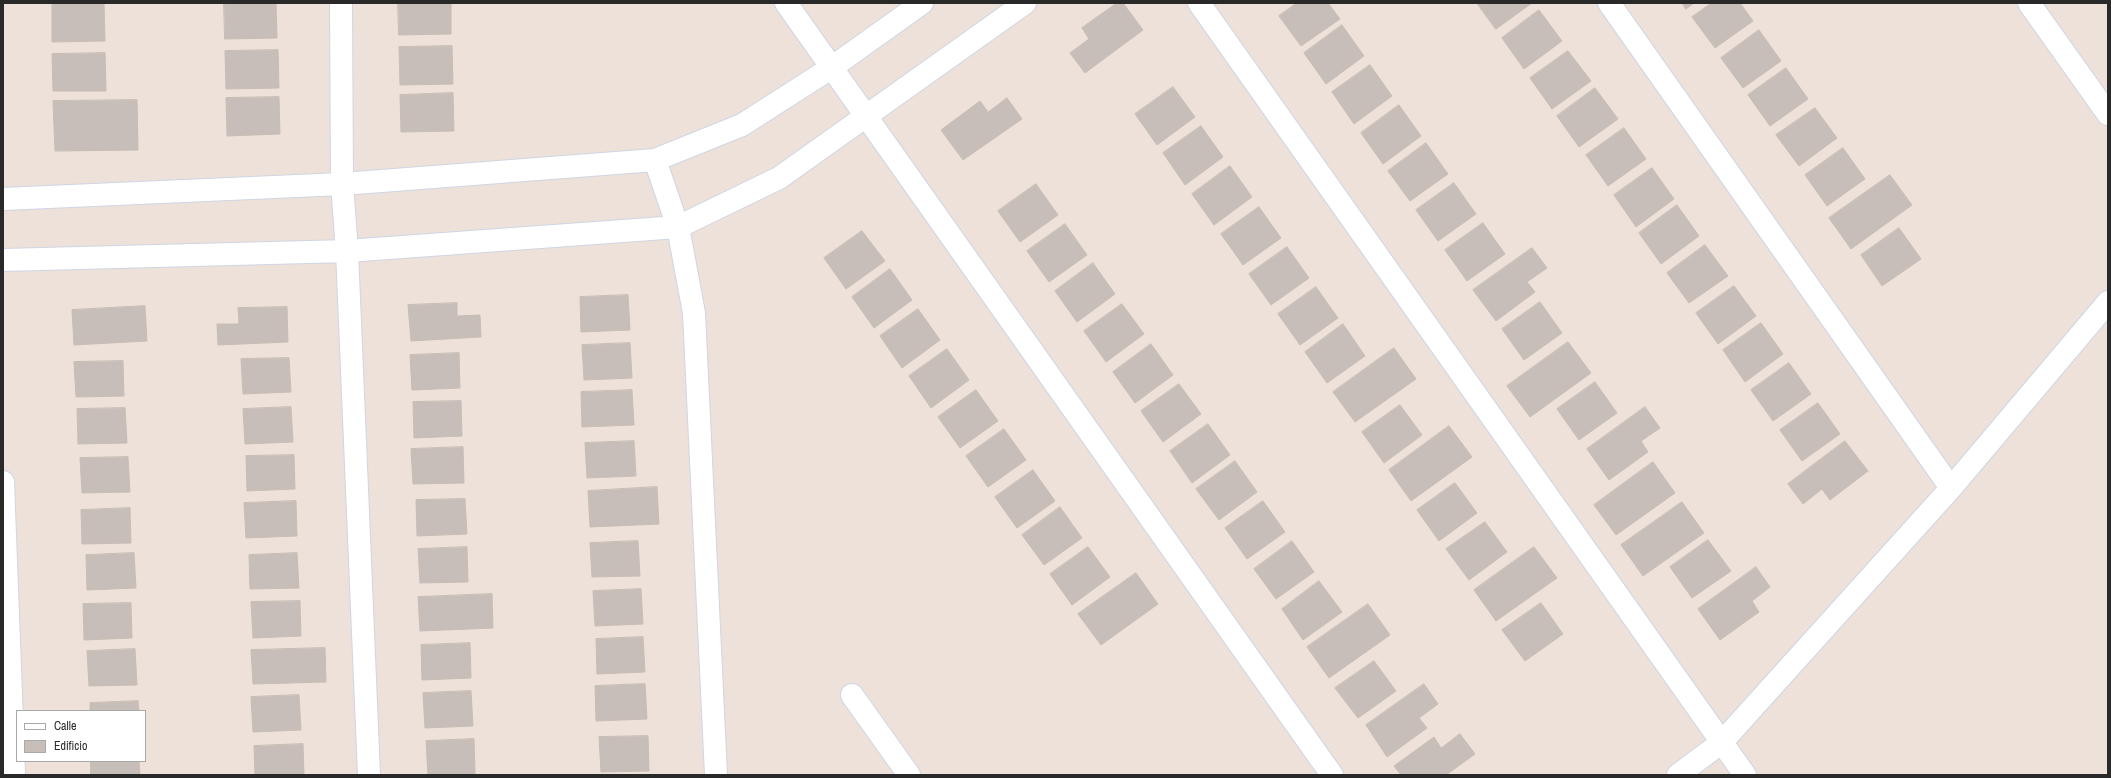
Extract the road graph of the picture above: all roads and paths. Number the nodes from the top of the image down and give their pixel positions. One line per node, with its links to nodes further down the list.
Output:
1 (341, 3): 12 (street)
2 (786, 3): 8 (street)
3 (922, 3): 8 (street)
4 (1025, 3): 10 (street)
5 (1199, 3): 22 (street)
6 (1609, 3): 19 (street)
7 (2029, 3): 9 (street)
8 (831, 68): 10 (street); 11 (street)
9 (2108, 114)
10 (866, 116): 14 (street); 27 (street)
11 (655, 160): 12 (street); 14 (street)
12 (342, 184): 13 (street); 15 (street)
13 (3, 199)
14 (678, 227): 15 (street); 25 (street)
15 (347, 251): 16 (street); 24 (street)
16 (3, 260)
17 (2108, 302): 19 (street)
18 (3, 482): 20 (street)
19 (1951, 488): 22 (street)
20 (5, 601): 23 (street)
21 (852, 695): 26 (street)
22 (1722, 742): 28 (street); 29 (street)
23 (14, 775)
24 (369, 775)
25 (716, 775)
26 (909, 775)
27 (1332, 775)
28 (1678, 775)
29 (1745, 775)

